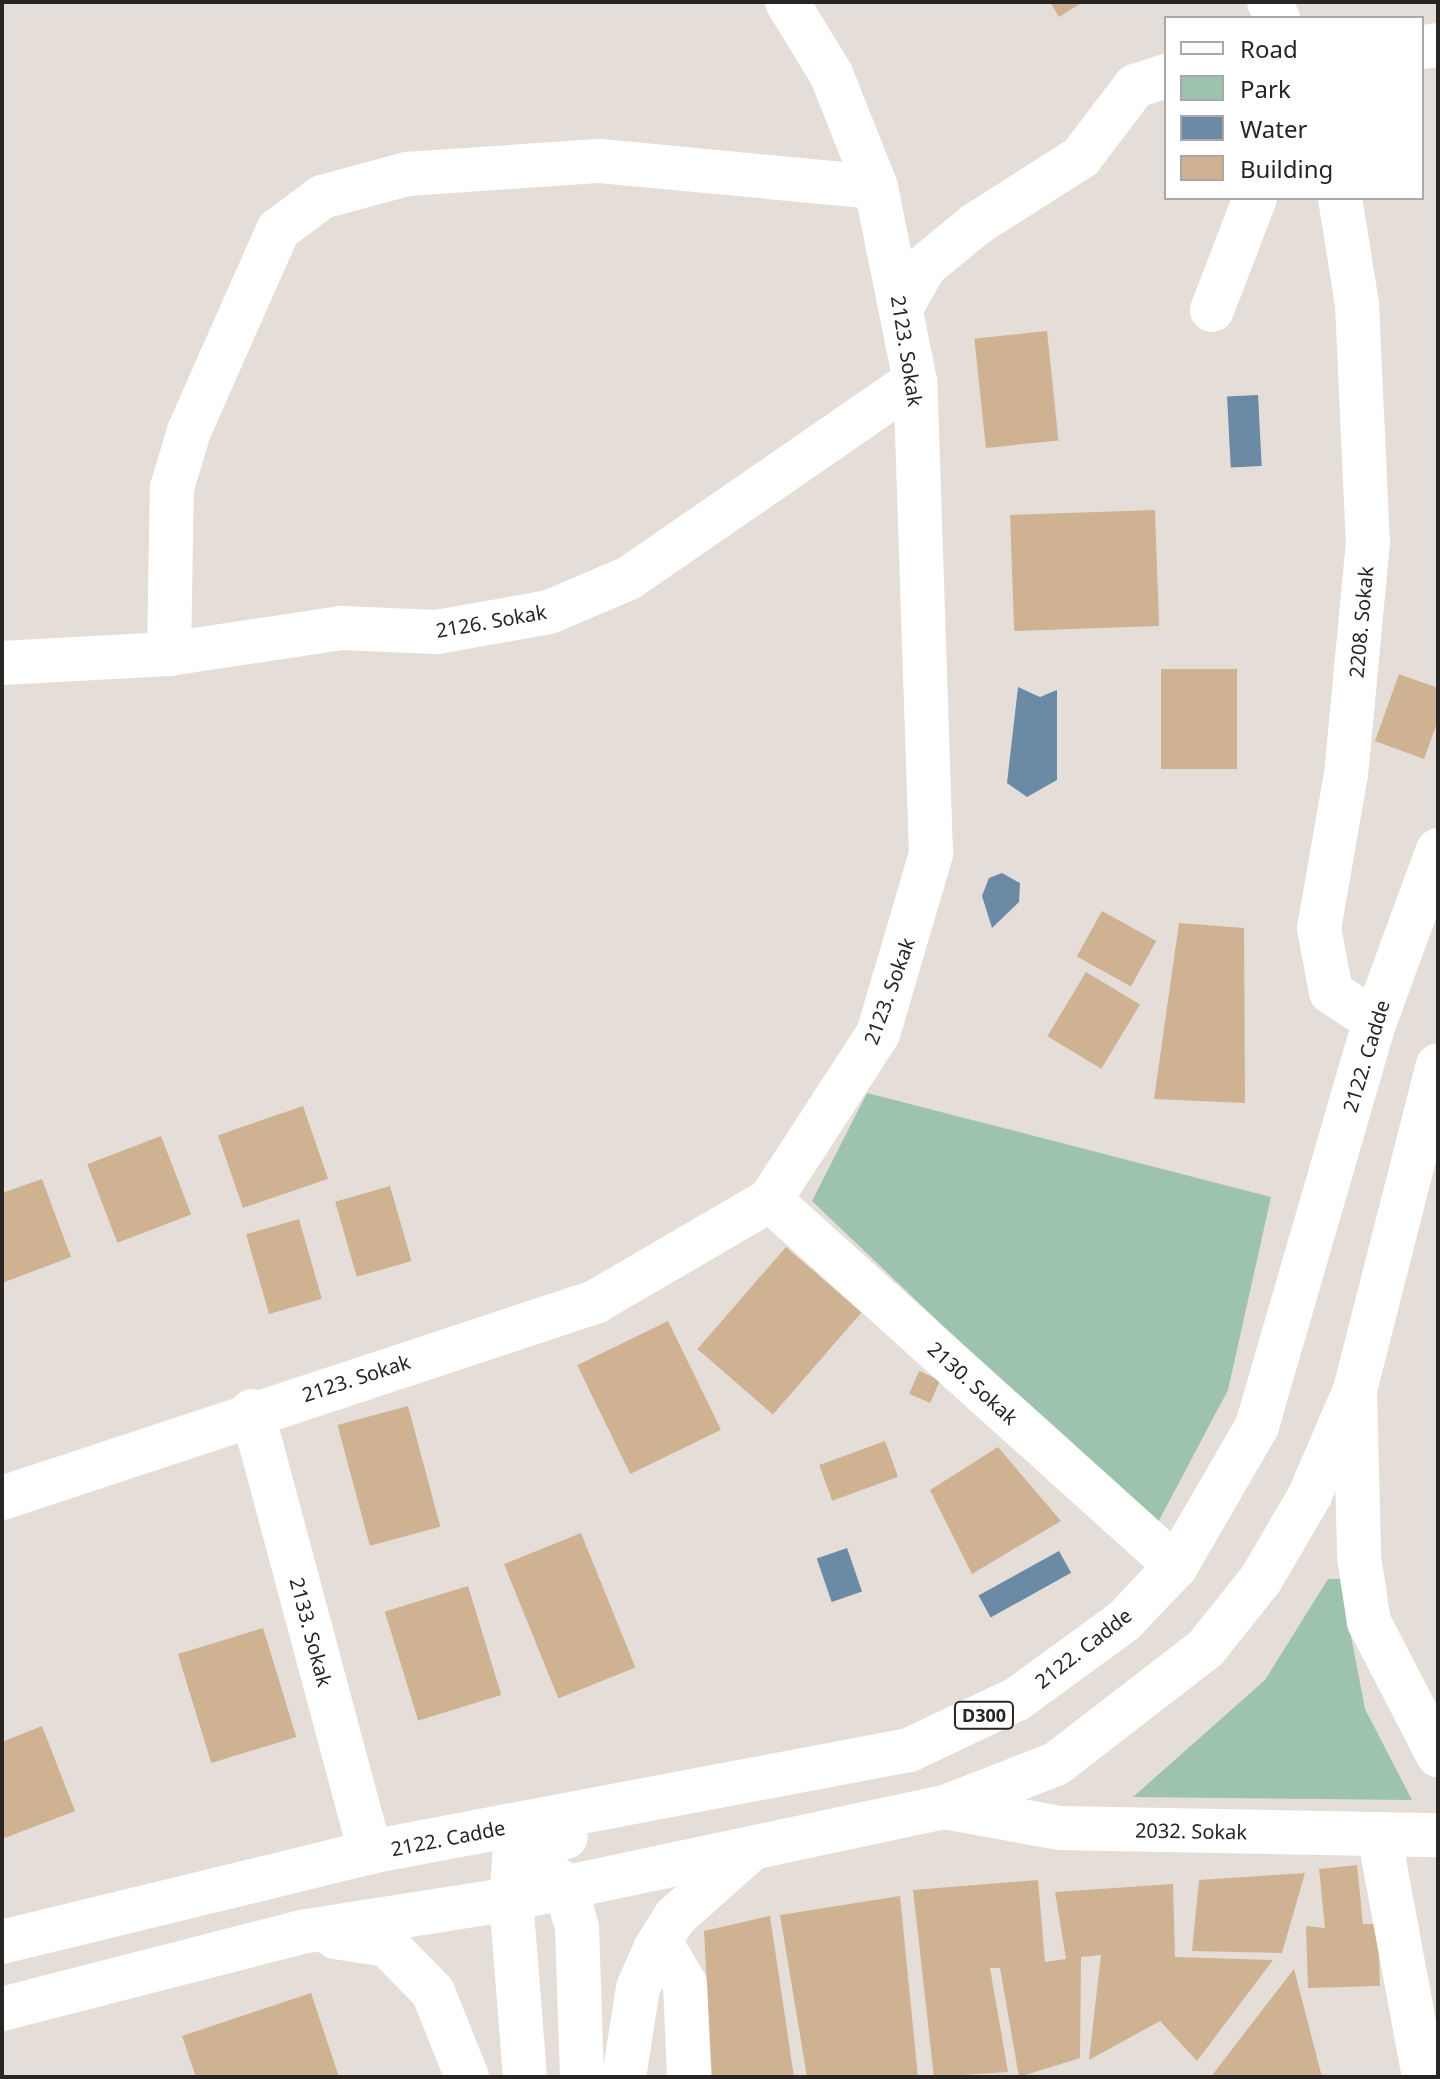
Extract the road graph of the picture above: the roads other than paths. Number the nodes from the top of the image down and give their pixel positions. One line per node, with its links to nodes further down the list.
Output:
1 (787, 2): 3 (main road, 2123. Sokak)
2 (1164, 77): 6 (main road)
3 (876, 187): 6 (main road, 2123. Sokak); 9 (main road)
4 (1254, 200): 7 (main road)
5 (1340, 200): 12 (main road, 2208. Sokak)
6 (901, 308): 8 (main road, 2123. Sokak)
7 (1212, 310)
8 (915, 381): 9 (main road, 2126. Sokak); 14 (main road, 2123. Sokak)
9 (169, 654): 10 (main road, 2126. Sokak)
10 (2, 663)
11 (1438, 850): 12 (main road, 2122. Cadde / D300)
12 (1375, 1021): 18 (main road, 2122. Cadde / D300)
13 (1438, 1065): 15 (main road)
14 (770, 1200): 16 (main road, 2123. Sokak); 18 (main road, 2130. Sokak)
15 (1355, 1390): 20 (main road); 21 (main road)
16 (252, 1411): 17 (main road, 2123. Sokak); 26 (main road, 2133. Sokak)
17 (2, 1498)
18 (1176, 1566): 19 (main road, 2122. Cadde / D300)
19 (909, 1750): 24 (main road); 26 (main road, 2122. Cadde / D300)
20 (1438, 1755)
21 (945, 1807): 22 (main road, 2032. Sokak); 25 (main road)
22 (1379, 1834): 23 (main road, 2032. Sokak); 38 (main road)
23 (1438, 1835)
24 (515, 1849): 26 (main road); 27 (main road); 28 (main road)
25 (752, 1849): 27 (main road); 30 (main road)
26 (370, 1852): 31 (main road, 2122. Cadde / D300)
27 (565, 1885): 28 (main road); 35 (main road)
28 (511, 1899): 29 (main road); 34 (main road)
29 (301, 1932): 32 (main road); 33 (main road)
30 (660, 1941): 36 (main road); 37 (main road)
31 (2, 1942)
32 (2, 2009)
33 (467, 2077)
34 (525, 2077)
35 (582, 2077)
36 (624, 2077)
37 (689, 2077)
38 (1424, 2077)

